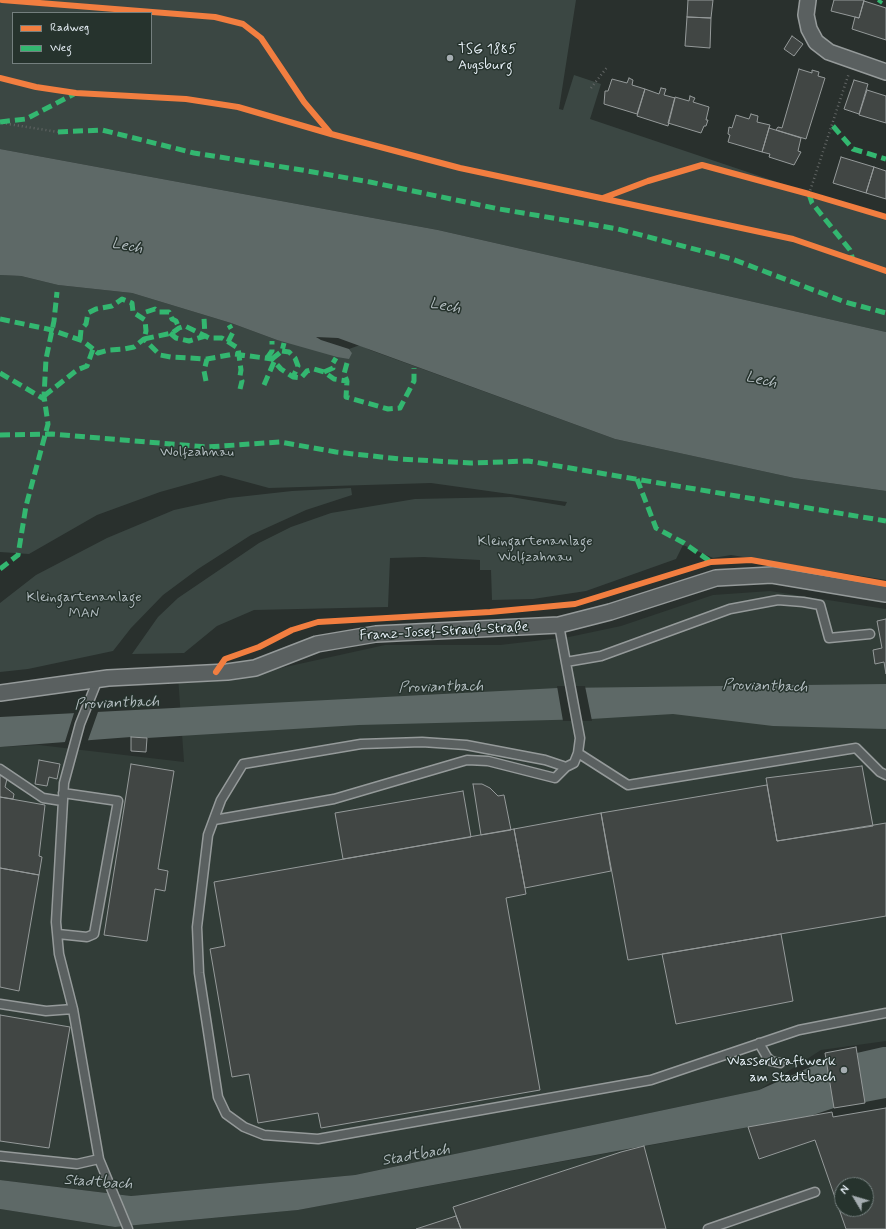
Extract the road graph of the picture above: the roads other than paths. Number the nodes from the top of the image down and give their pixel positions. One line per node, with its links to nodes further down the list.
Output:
1 (808, 0): 2 (street)
2 (886, 72)
3 (886, 594): 4 (street, Franz-Josef-Strauß-Straße)
4 (559, 626): 6 (lane); 7 (street, Franz-Josef-Strauß-Straße)
5 (870, 634): 6 (lane)
6 (566, 662): 9 (lane)
7 (98, 679): 8 (street, Franz-Josef-Strauß-Straße); 13 (lane)
8 (0, 693)
9 (578, 753): 10 (lane); 12 (lane)
10 (566, 767): 14 (lane); 14 (lane)
11 (0, 769): 13 (lane)
12 (886, 775)
13 (63, 797): 15 (lane); 15 (lane)
14 (214, 820): 19 (lane)
15 (58, 934): 17 (lane)
16 (0, 1004): 17 (lane)
17 (74, 1009): 22 (lane)
18 (886, 1013): 19 (lane)
19 (760, 1044): 20 (lane)
20 (780, 1063)
21 (0, 1156): 22 (lane)
22 (99, 1159): 24 (lane)
23 (815, 1192): 25 (lane)
24 (128, 1229)
25 (708, 1229)

